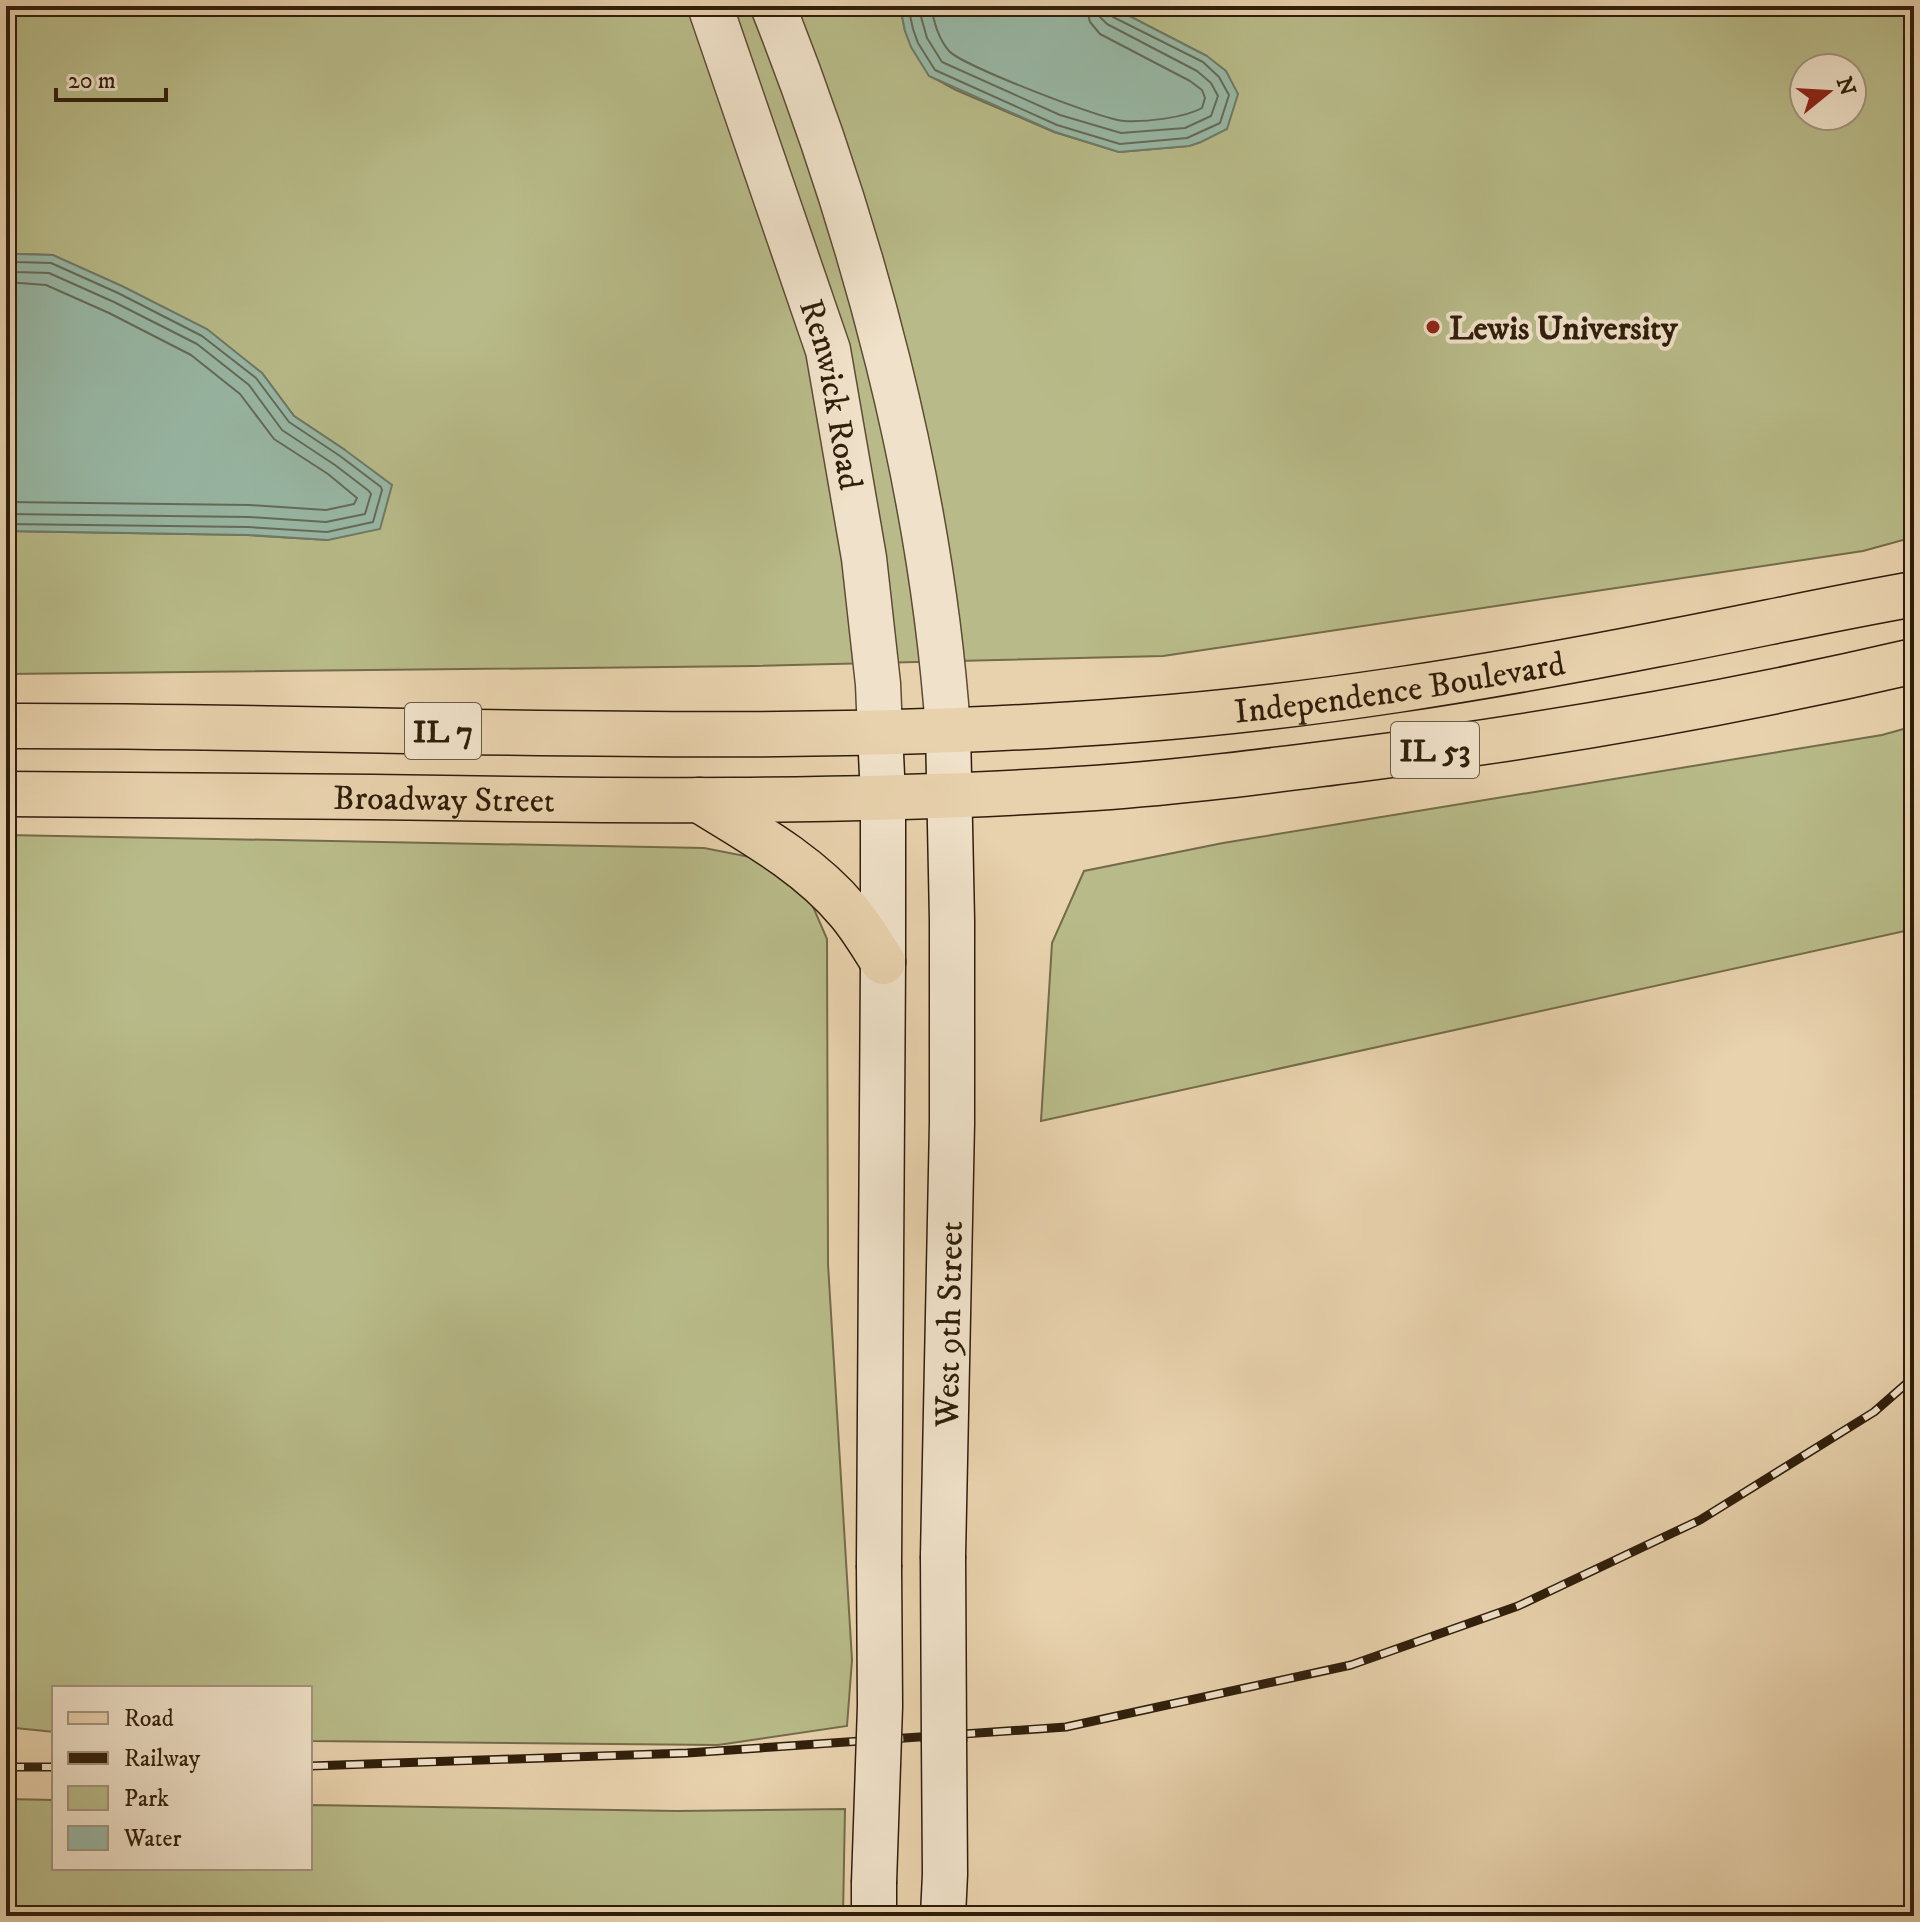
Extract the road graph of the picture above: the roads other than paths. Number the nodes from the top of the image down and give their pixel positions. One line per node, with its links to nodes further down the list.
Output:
1 (710, 6): 7 (main road, Renwick Road)
2 (773, 6): 6 (main road, Renwick Road)
3 (1914, 594): 6 (main road, Independence Boulevard / IL 53)
4 (1914, 661): 9 (main road, Independence Boulevard / IL 53)
5 (6, 726): 7 (main road, Broadway Street / IL 7)
6 (948, 730): 7 (main road, Independence Boulevard / IL 53); 9 (main road, West 9th Street)
7 (880, 732): 10 (main road, Renwick Road)
8 (6, 794): 11 (main road, Broadway Street / IL 7)
9 (950, 795): 10 (main road, Independence Boulevard / IL 7); 13 (main road, West 9th Street, bridge)
10 (883, 797): 11 (main road, Broadway Street / IL 7); 12 (main road, West 9th Street)
11 (699, 800): 12 (main road)
12 (883, 962): 14 (main road, West 9th Street, bridge)
13 (944, 1895)
14 (874, 1900)

